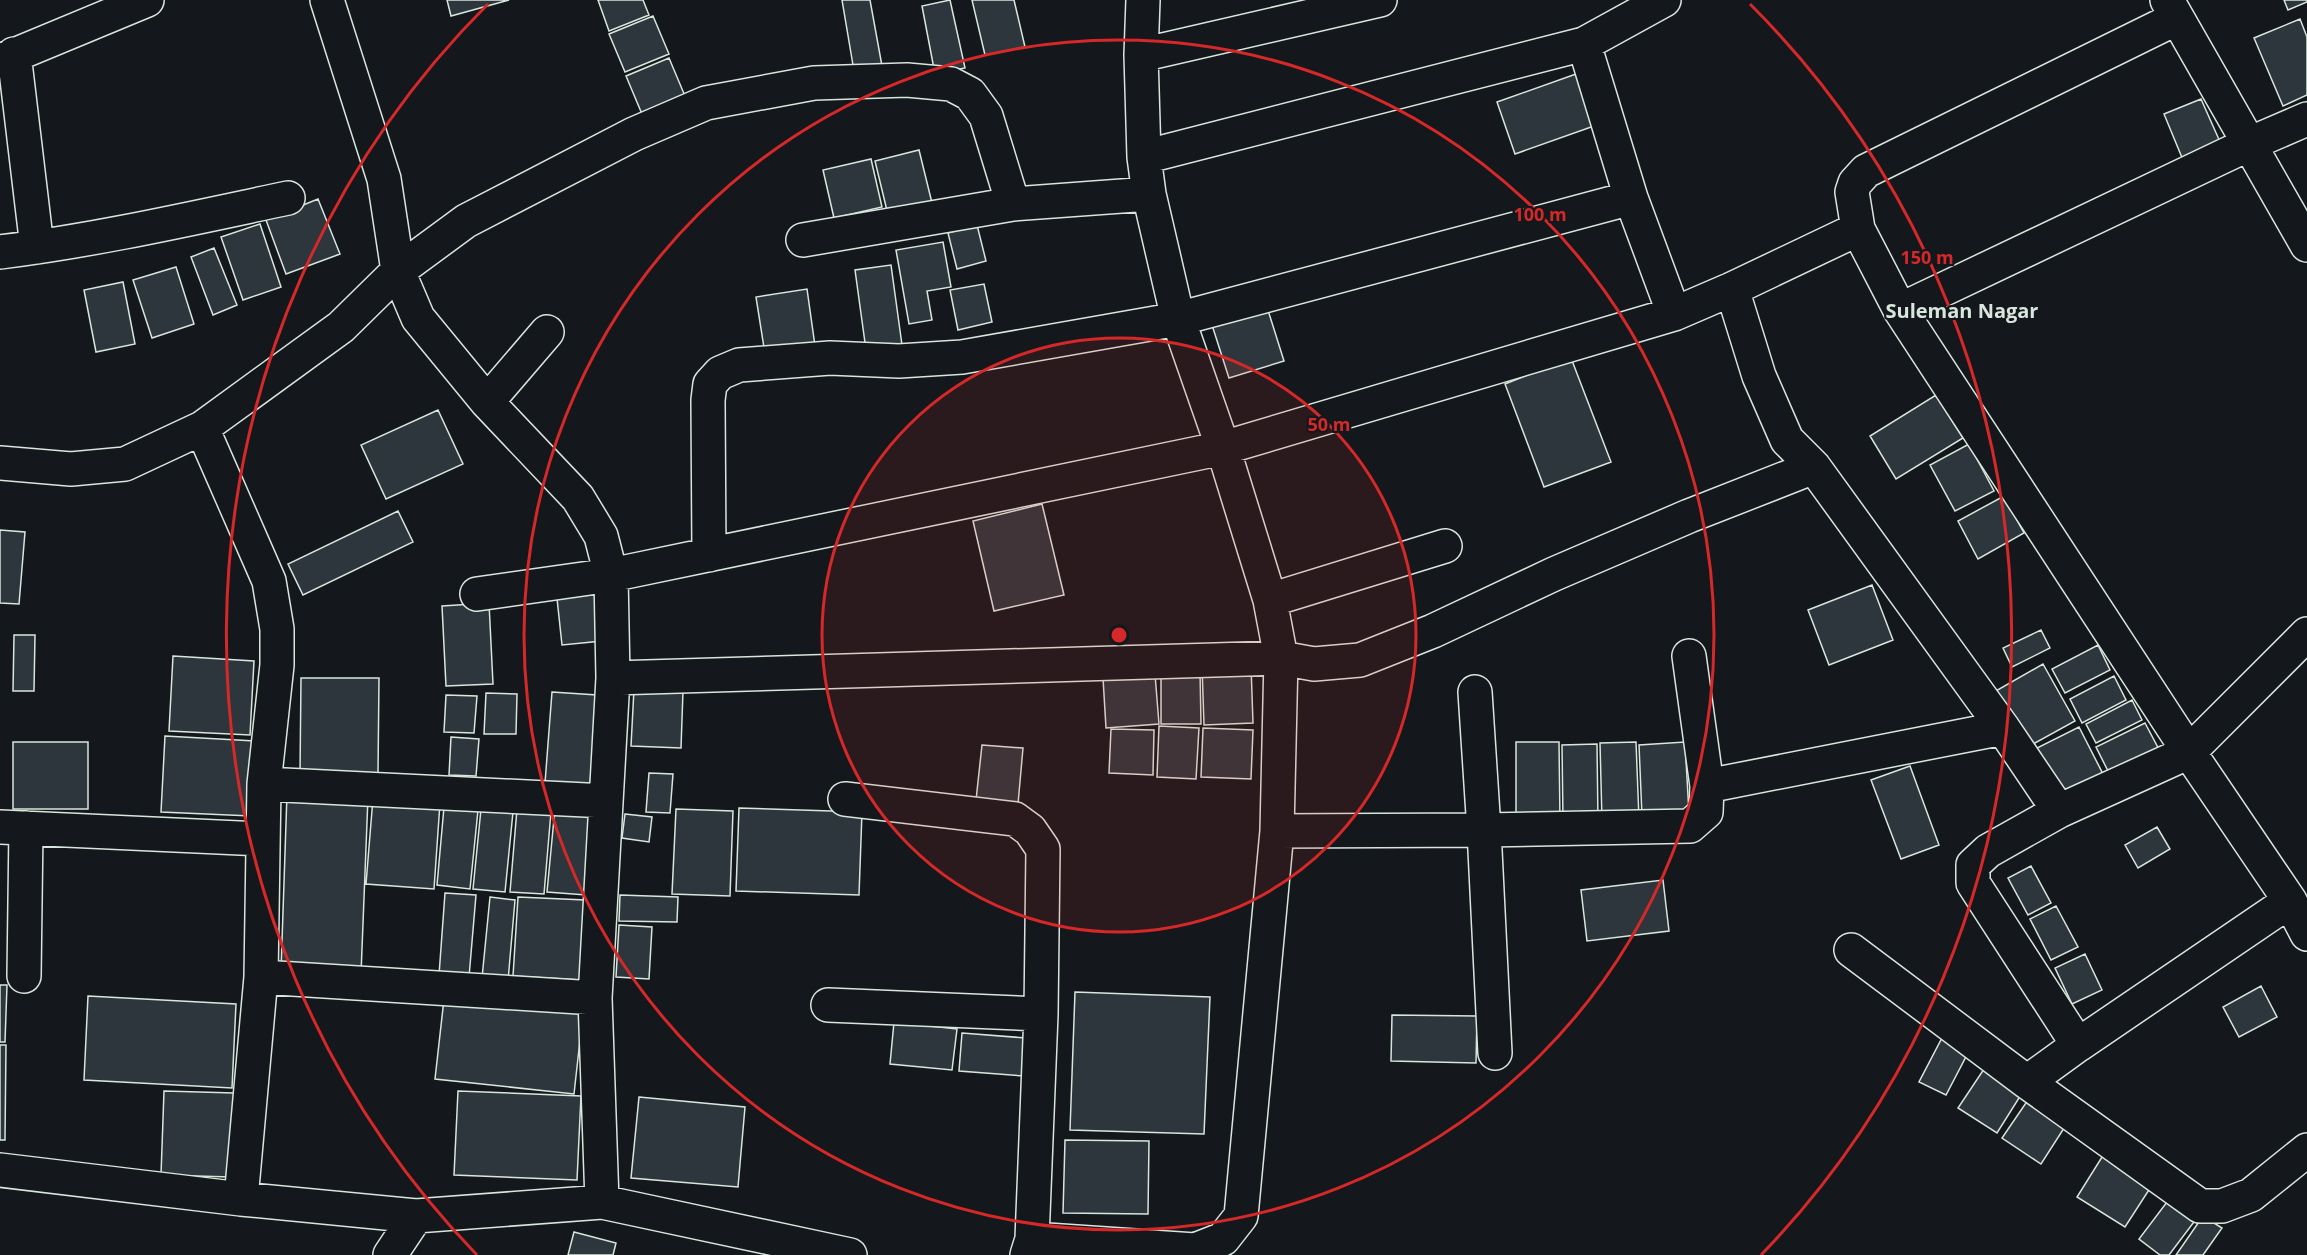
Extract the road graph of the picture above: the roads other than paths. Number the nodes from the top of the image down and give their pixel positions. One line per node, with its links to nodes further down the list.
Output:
1 (145, 0): 9 (street)
2 (327, 0): 22 (street)
3 (1143, 0): 8 (street)
4 (1380, 0): 8 (street)
5 (1664, 0): 7 (street)
6 (2172, 9): 11 (street); 17 (street)
7 (1584, 44): 12 (street); 15 (street)
8 (1142, 55): 12 (street)
9 (7, 58): 20 (street)
10 (2307, 119): 11 (street)
11 (2248, 144): 19 (street); 24 (street)
12 (1144, 157): 13 (street)
13 (1149, 194): 16 (street); 26 (street)
14 (288, 198): 20 (street)
15 (1631, 198): 25 (street); 26 (street)
16 (1013, 204): 18 (street); 22 (street)
17 (1858, 229): 23 (street); 24 (street)
18 (803, 240)
19 (2307, 245)
20 (37, 248): 21 (street)
21 (0, 252)
22 (398, 271): 28 (street); 29 (street)
23 (1732, 289): 25 (street); 32 (street)
24 (1900, 310): 44 (street)
25 (1674, 314): 30 (street)
26 (1178, 318): 30 (street); 34 (street)
27 (547, 332): 28 (street)
28 (487, 402): 35 (street)
29 (202, 428): 31 (street); 45 (street)
30 (1223, 448): 34 (street); 37 (street)
31 (0, 463)
32 (1814, 467): 40 (street); 43 (street)
33 (1445, 546): 37 (street)
34 (709, 555): 35 (street)
35 (611, 575): 36 (street); 41 (street)
36 (477, 594)
37 (1270, 600): 40 (street)
38 (2305, 637): 44 (street)
39 (1689, 656): 46 (street)
40 (1281, 658): 41 (street); 52 (street)
41 (613, 678): 48 (street)
42 (1475, 692): 51 (street)
43 (2003, 728): 46 (street); 49 (street)
44 (2189, 752): 49 (street); 54 (street)
45 (264, 784): 48 (street); 53 (street)
46 (1707, 786): 51 (street)
47 (845, 799): 61 (street)
48 (606, 801): 59 (street)
49 (2059, 811): 62 (street)
50 (13, 828): 53 (street); 57 (street)
51 (1484, 830): 52 (street); 63 (street)
52 (1277, 831): 70 (street)
53 (263, 839): 58 (street)
54 (2290, 901): 55 (street); 62 (street)
55 (2307, 934)
56 (1851, 950): 64 (street)
57 (24, 976)
58 (261, 977): 59 (street); 67 (street)
59 (595, 998): 68 (street)
60 (828, 1005): 61 (street)
61 (1041, 1014): 70 (street)
62 (2078, 1045): 64 (street)
63 (1495, 1053)
64 (2027, 1082): 65 (street)
65 (2307, 1150)
66 (0, 1170): 67 (street)
67 (241, 1199): 69 (street)
68 (602, 1202): 69 (street); 72 (street)
69 (416, 1216): 71 (street)
70 (1029, 1247)
71 (390, 1255)
72 (850, 1255)

